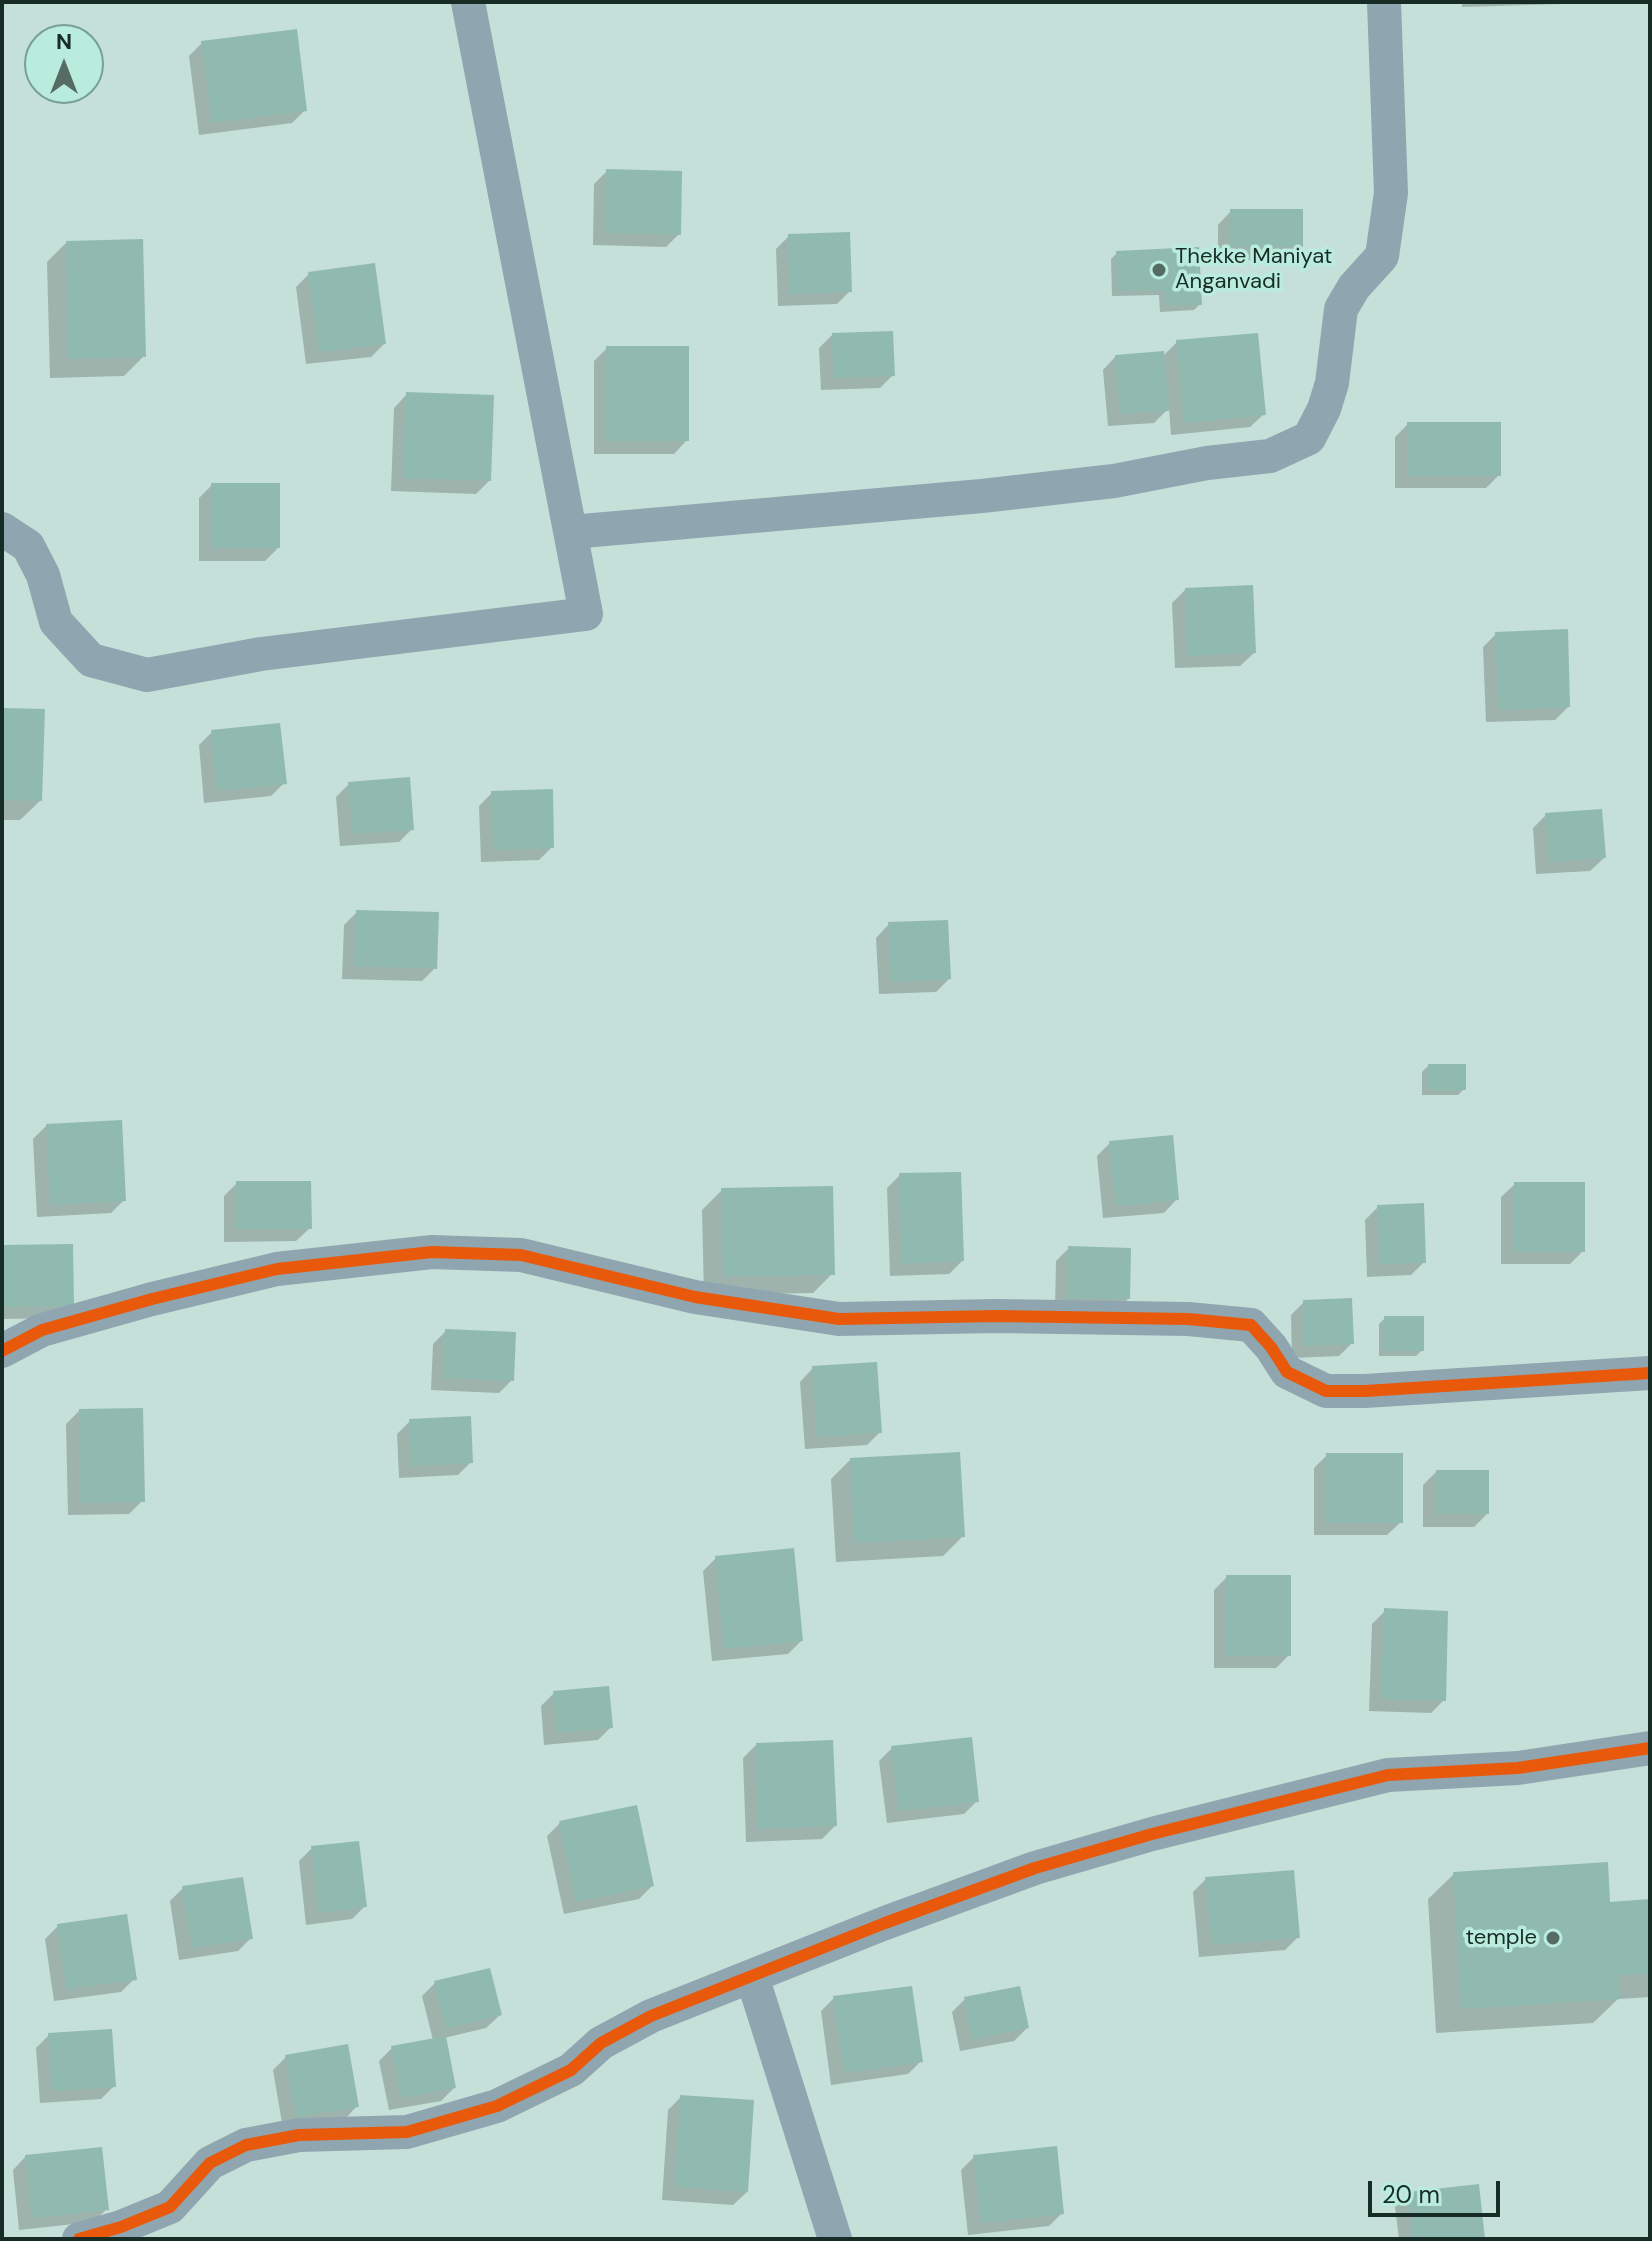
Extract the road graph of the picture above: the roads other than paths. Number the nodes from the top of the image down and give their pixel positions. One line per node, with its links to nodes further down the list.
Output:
1 (468, 2): 4 (street)
2 (1384, 2): 4 (street)
3 (2, 529): 4 (street)
4 (571, 532)
5 (2, 1351): 6 (street)
6 (1650, 1373)
7 (1650, 1748): 8 (street)
8 (752, 1976): 9 (street); 10 (street)
9 (79, 2239)
10 (835, 2239)

